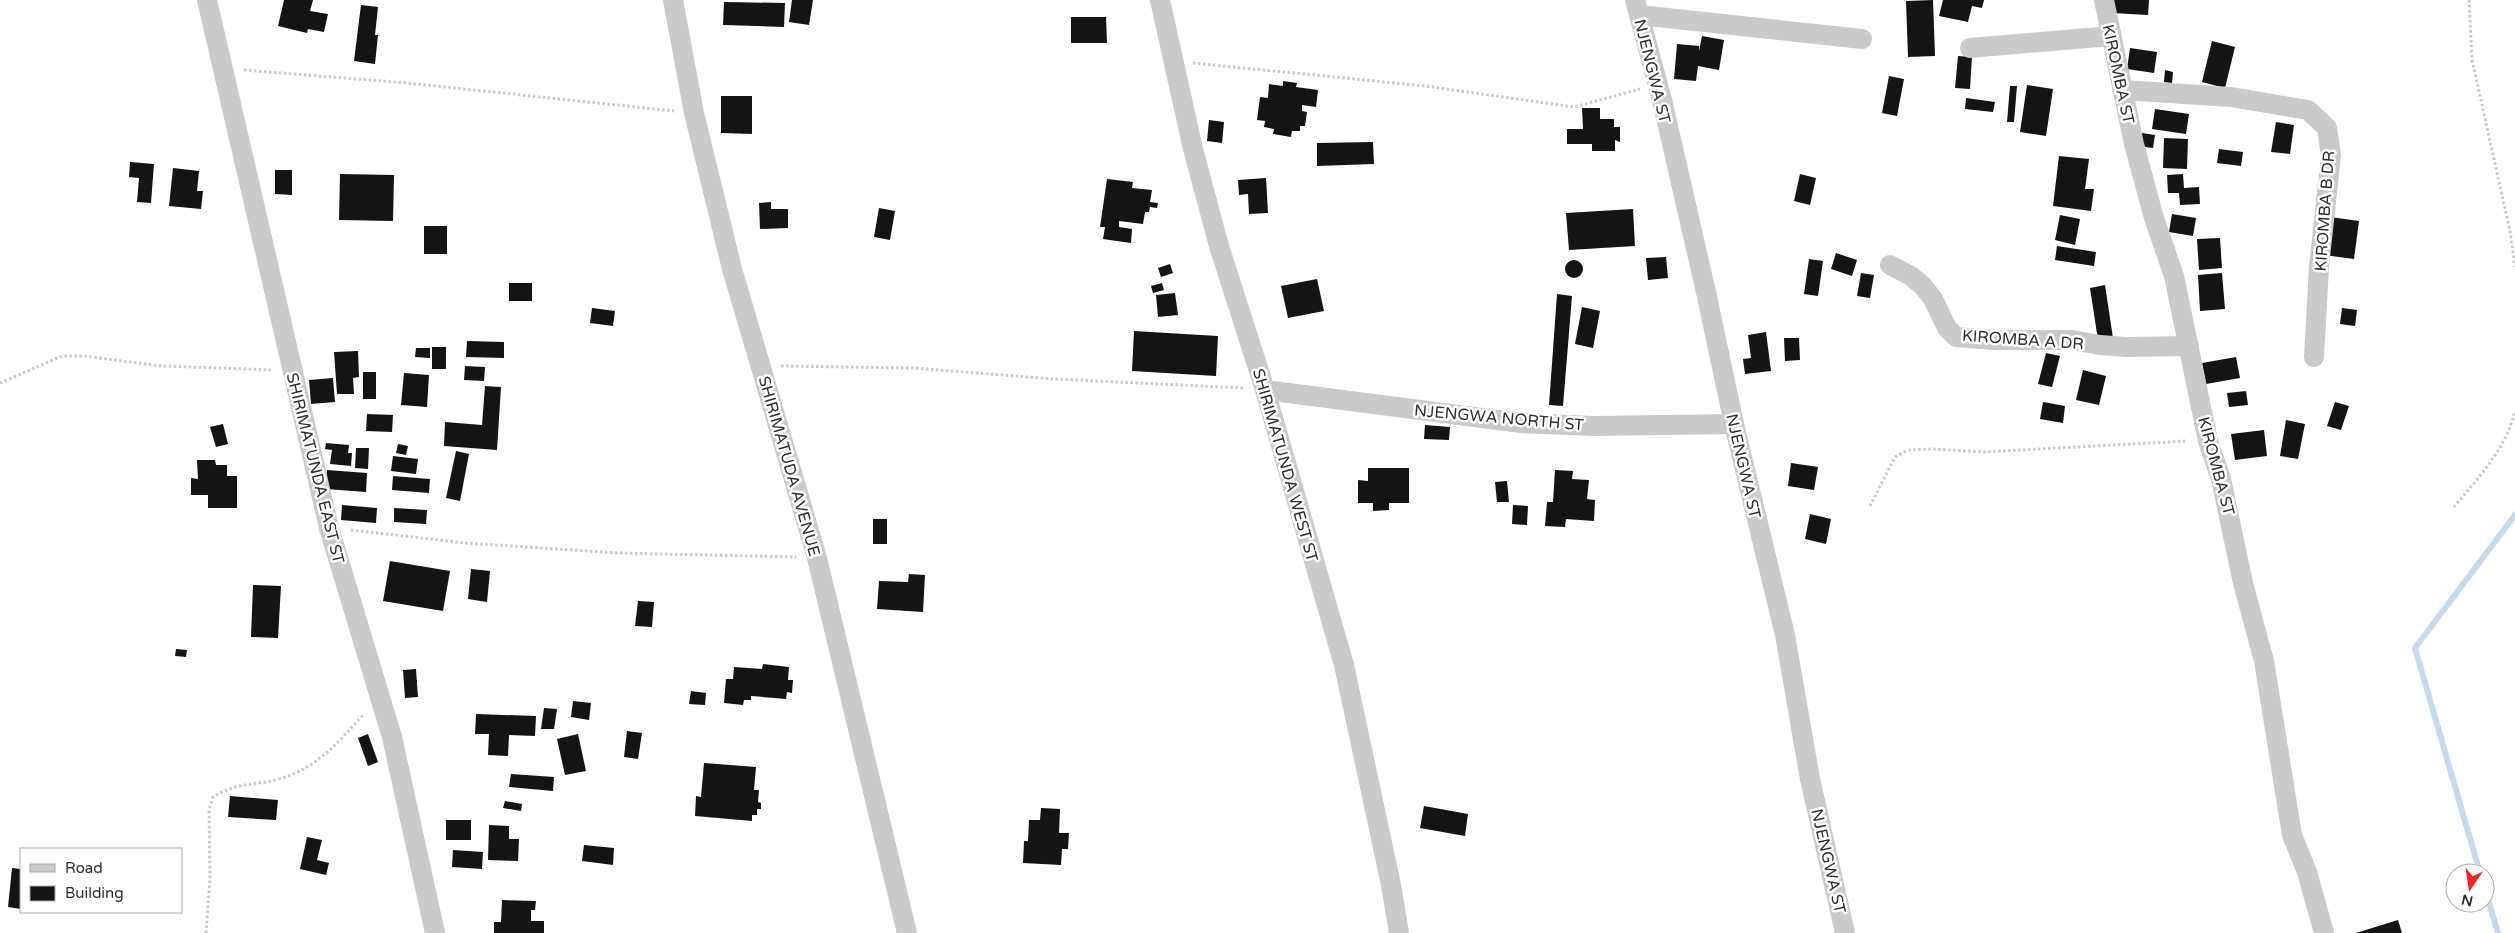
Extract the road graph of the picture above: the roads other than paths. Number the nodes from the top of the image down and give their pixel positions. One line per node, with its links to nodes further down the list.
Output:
1 (207, 0): 15 (street, SHIRIMATUNDA EAST ST)
2 (672, 0): 16 (street, SHIRIMATUDA AVENUE)
3 (1160, 0): 13 (street, SHIRIMATUNDA WEST ST)
4 (2104, 0): 6 (street, KIROMBA ST)
5 (1637, 8): 7 (street); 14 (street, NJENGWA ST)
6 (2112, 36): 8 (street); 9 (street, KIROMBA ST)
7 (1862, 39)
8 (1970, 48)
9 (2122, 90): 11 (street, KIROMBA ST); 12 (street, KIROMBA B DR)
10 (1890, 265): 11 (street, KIROMBA A DR)
11 (2189, 346): 19 (street, KIROMBA ST)
12 (2314, 357)
13 (1265, 390): 14 (street, NJENGWA NORTH ST); 17 (street, SHIRIMATUNDA WEST ST)
14 (1734, 424): 18 (street, NJENGWA ST)
15 (435, 933)
16 (907, 933)
17 (1399, 933)
18 (1845, 933)
19 (2324, 933)

